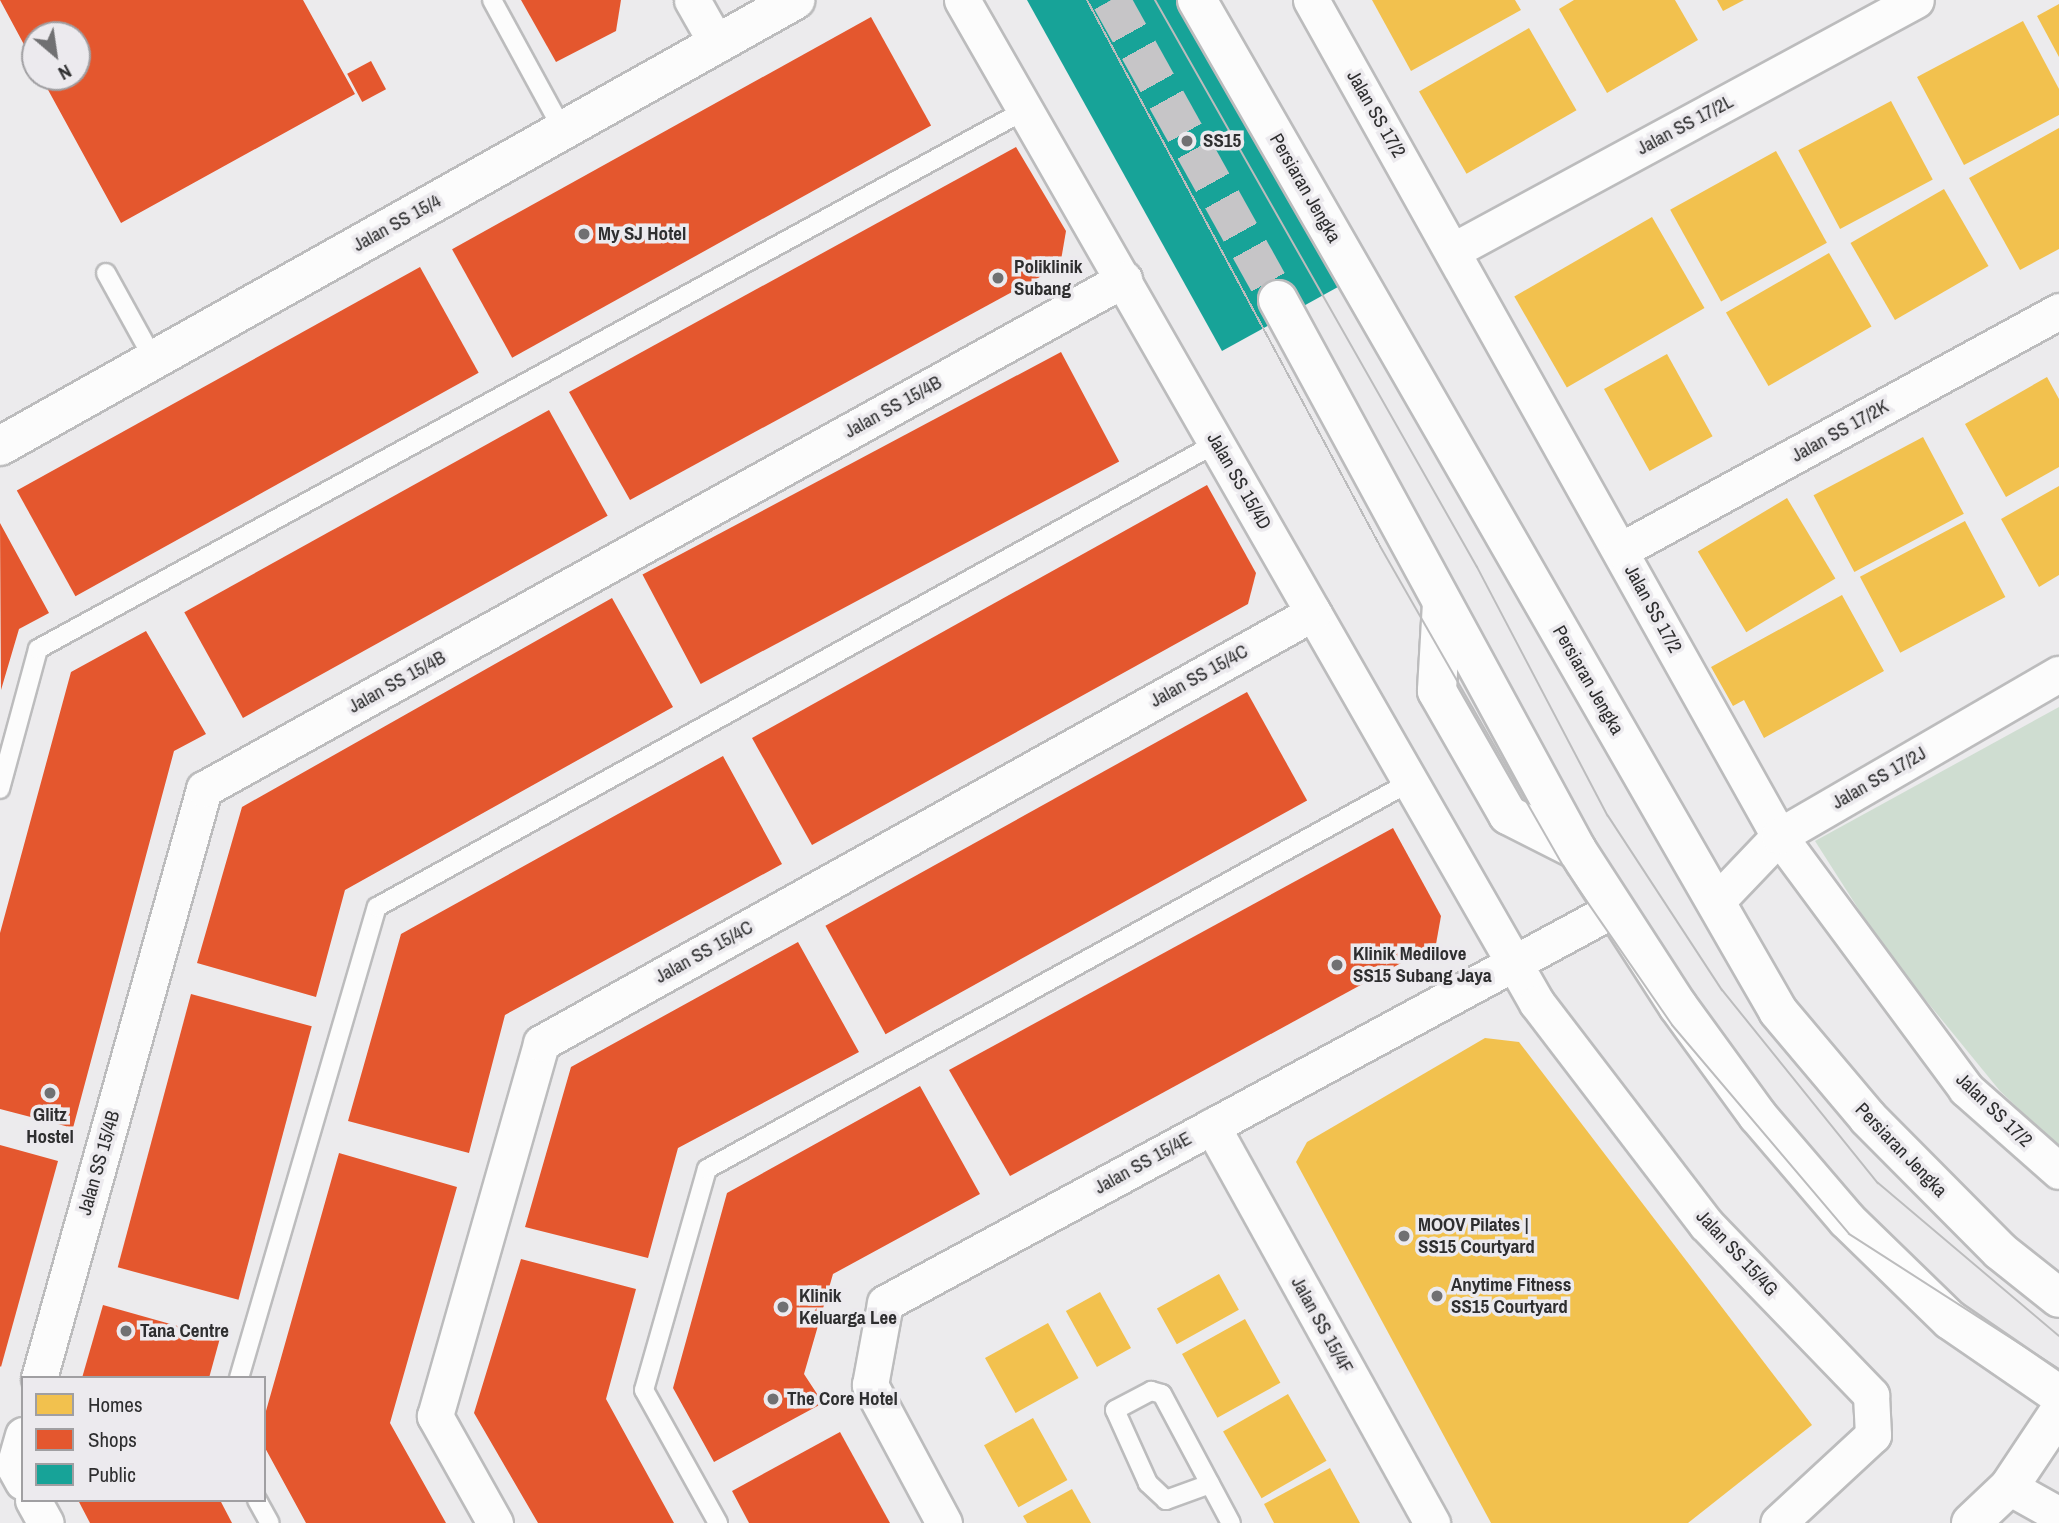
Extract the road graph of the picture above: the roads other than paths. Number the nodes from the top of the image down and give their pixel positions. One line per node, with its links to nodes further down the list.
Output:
1 (492, 0): 10 (lane)
2 (692, 0): 8 (street)
3 (795, 0): 8 (main road, Jalan SS 15/4)
4 (961, 0): 9 (street, Jalan SS 15/4D)
5 (1197, 0): 25 (main road, Persiaran Jengka)
6 (1311, 0): 11 (street, Jalan SS 17/2)
7 (1916, 0): 11 (street, Jalan SS 17/2L)
8 (716, 44): 10 (main road, Jalan SS 15/4)
9 (1027, 110): 13 (street, Jalan SS 15/4D); 23 (lane)
10 (563, 130): 16 (main road, Jalan SS 15/4)
11 (1454, 250): 19 (street, Jalan SS 17/2)
12 (106, 273): 16 (lane)
13 (1124, 279): 17 (street, Jalan SS 15/4D); 31 (street, Jalan SS 15/4B)
14 (1278, 300): 26 (main road)
15 (2059, 311): 19 (street, Jalan SS 17/2K)
16 (154, 360): 18 (main road, Jalan SS 15/4)
17 (1217, 443): 20 (street, Jalan SS 15/4D); 32 (lane)
18 (0, 446)
19 (1621, 550): 24 (street, Jalan SS 17/2)
20 (1313, 613): 22 (street, Jalan SS 15/4D); 44 (street, Jalan SS 15/4C)
21 (2059, 674): 24 (street, Jalan SS 17/2J)
22 (1410, 782): 27 (street, Jalan SS 15/4D); 45 (lane)
23 (0, 789)
24 (1779, 836): 25 (street, Jalan SS 17/2J); 29 (street, Jalan SS 17/2)
25 (1716, 902): 30 (main road, Persiaran Jengka)
26 (1612, 910): 27 (street, Jalan SS 15/4E); 33 (main road)
27 (1513, 964): 28 (street, Jalan SS 15/4E); 49 (street, Jalan SS 15/4G)
28 (1212, 1126): 46 (street, Jalan SS 15/4E); 48 (street, Jalan SS 15/4F)
29 (2059, 1171)
30 (2059, 1298)
31 (40, 1376)
32 (240, 1376)
33 (2059, 1395)
34 (2059, 1412): 38 (main road)
35 (21, 1442): 36 (street)
36 (21, 1478)
37 (1210, 1484): 37 (lane); 47 (lane)
38 (2009, 1487): 41 (street); 50 (main road)
39 (34, 1502): 42 (street)
40 (258, 1502): 43 (lane)
41 (2059, 1516)
42 (46, 1523)
43 (270, 1523)
44 (495, 1523)
45 (718, 1523)
46 (944, 1523)
47 (1231, 1523)
48 (1432, 1523)
49 (1778, 1523)
50 (1971, 1523)

